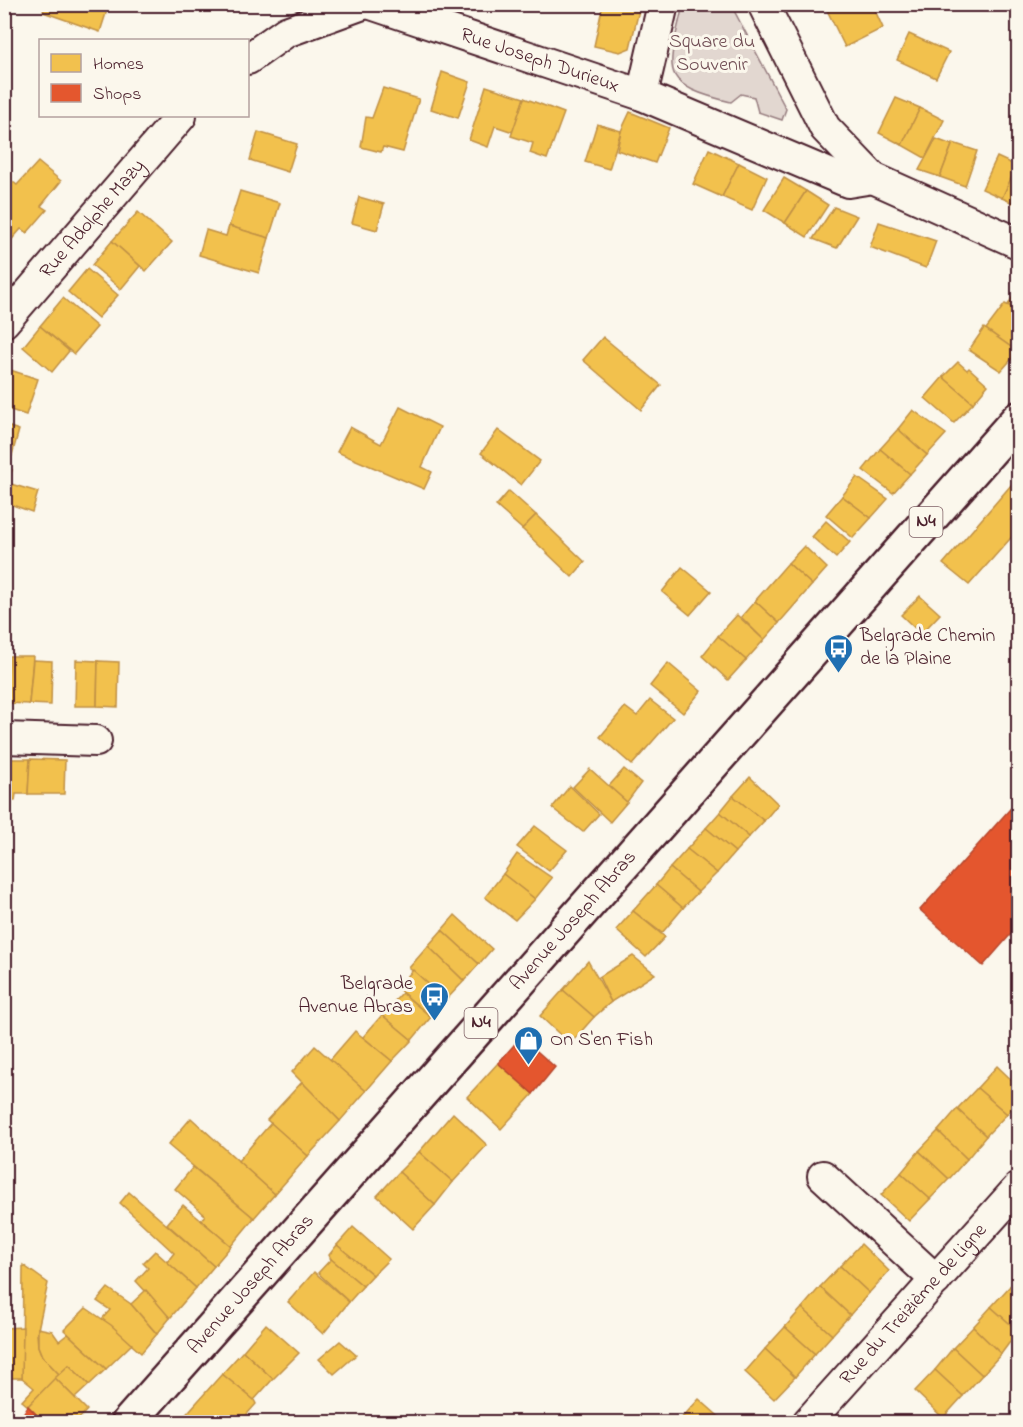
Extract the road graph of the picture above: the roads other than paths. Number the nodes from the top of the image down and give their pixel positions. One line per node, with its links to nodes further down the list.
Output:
1 (363, 4): 5 (street)
2 (371, 4): 6 (street, Rue Joseph Durieux)
3 (663, 4): 6 (street)
4 (763, 4): 8 (street)
5 (249, 58)
6 (642, 95): 8 (street)
7 (180, 117): 10 (street, Rue Adolphe Mazy)
8 (873, 178): 9 (street)
9 (1018, 243)
10 (4, 322)
11 (1018, 419): 17 (main road, Avenue Joseph Abras / N4)
12 (4, 738): 13 (street)
13 (96, 741)
14 (824, 1176): 16 (street)
15 (1018, 1188): 16 (street, Rue du Treizième de Ligne)
16 (936, 1280): 18 (street, Rue du Treizième de Ligne)
17 (129, 1422)
18 (808, 1422)

